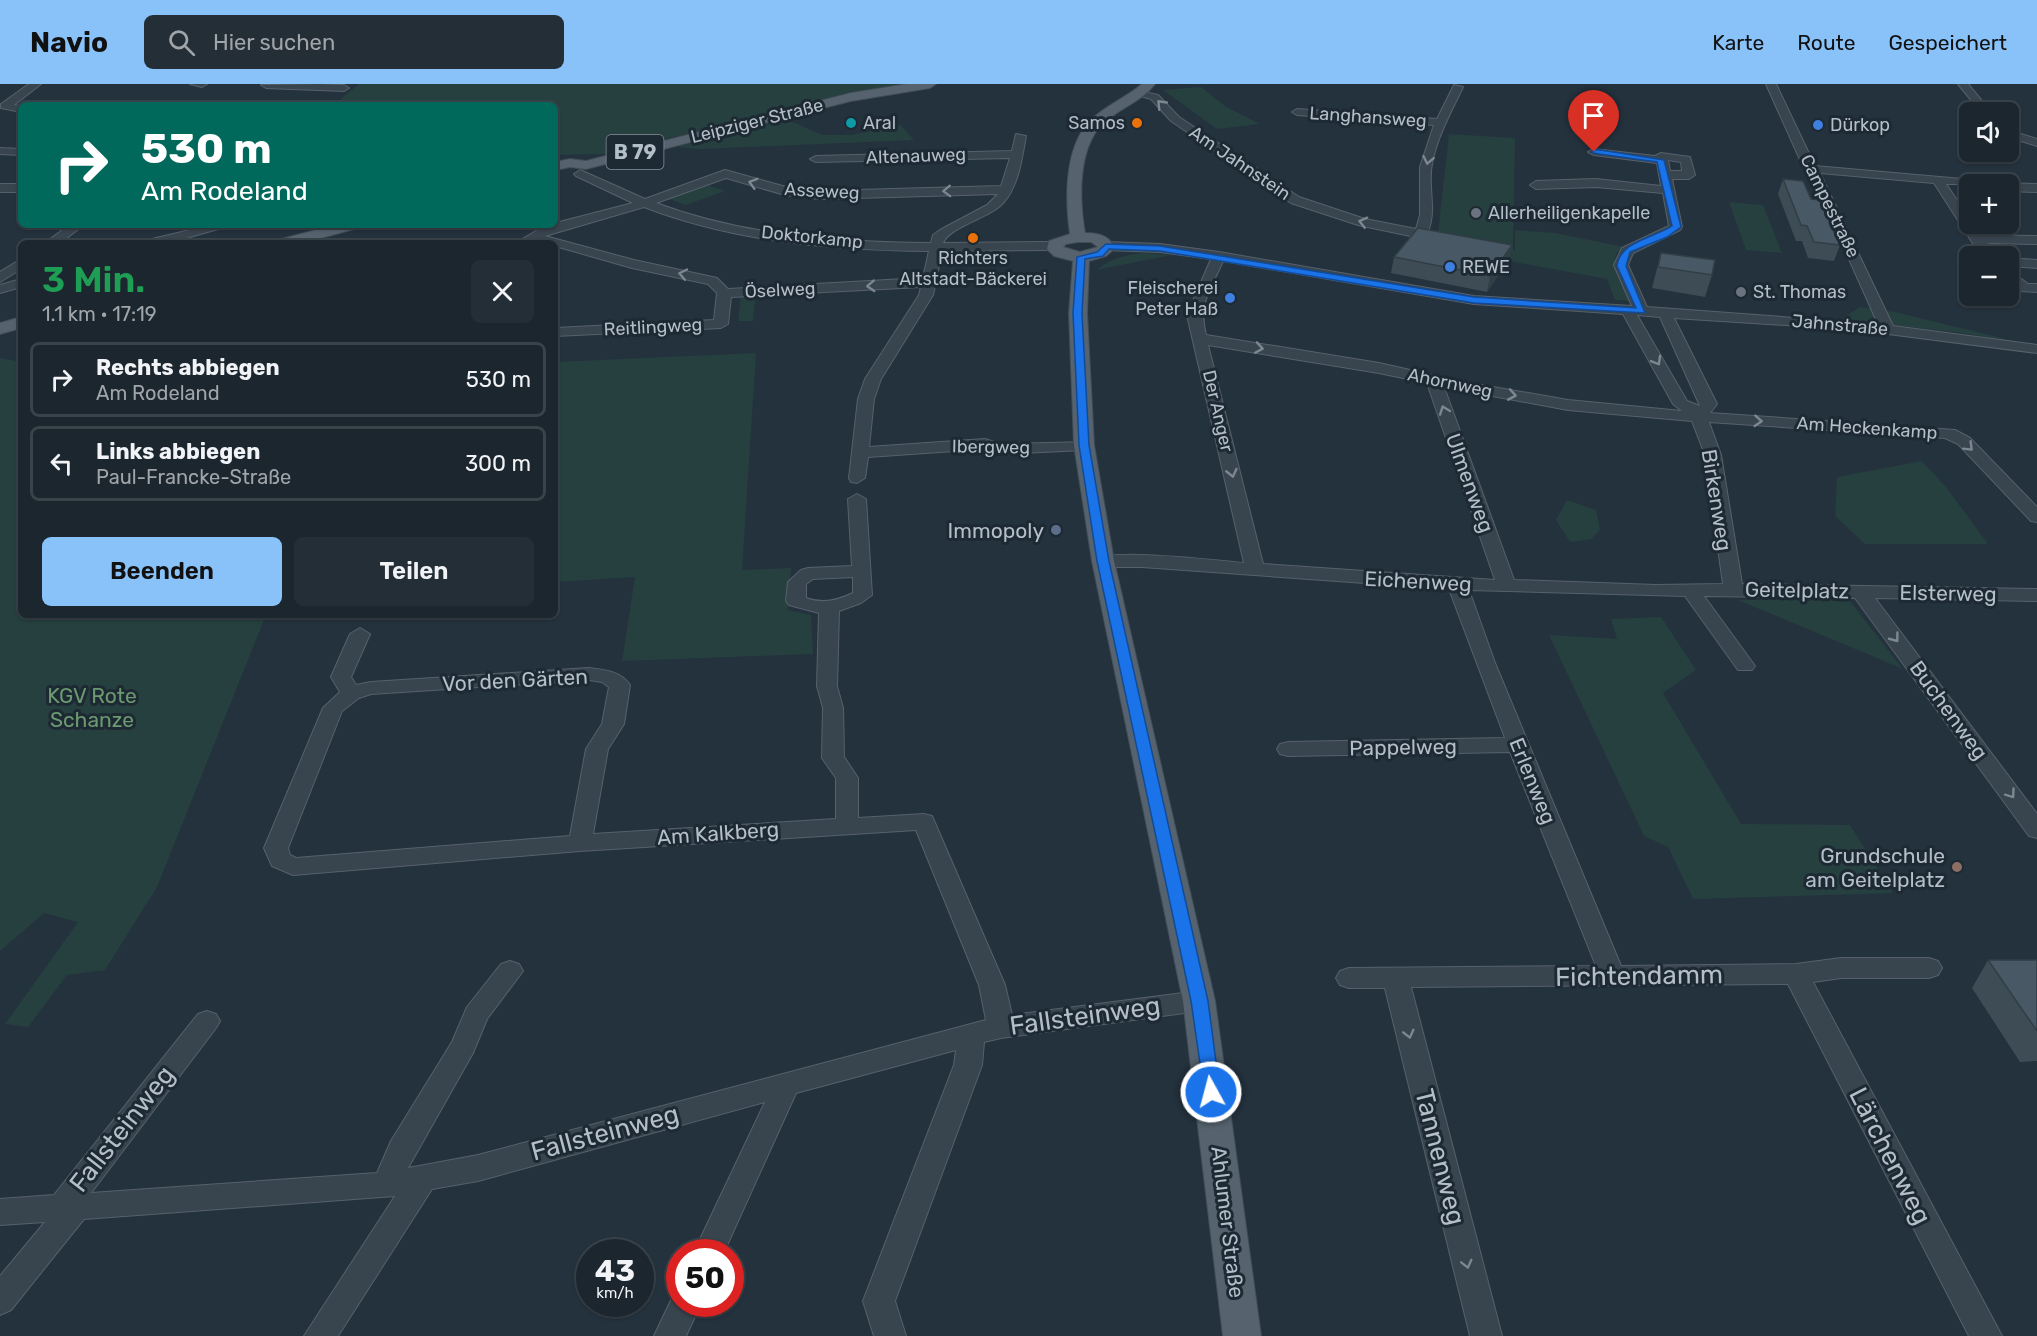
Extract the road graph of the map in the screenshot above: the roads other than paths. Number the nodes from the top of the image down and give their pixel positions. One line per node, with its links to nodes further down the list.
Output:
1 (36, 84): 13 (street)
2 (195, 84): 3 (street)
3 (202, 84)
4 (268, 84): 8 (street)
5 (930, 84): 28 (main road, Leipziger Straße / B 79)
6 (1771, 84): 29 (street, Campestraße)
7 (1963, 84): 12 (street)
8 (346, 86): 11 (street)
9 (1458, 87): 17 (street)
10 (1144, 89): 17 (street, Am Jahnstein, one-way to 10); 46 (main road)
11 (330, 100)
12 (1978, 102)
13 (18, 109)
14 (18, 111): 16 (street)
15 (1297, 112): 17 (street, Langhansweg)
16 (0, 120)
17 (1440, 122)
18 (1020, 136): 24 (street)
19 (2019, 137): 20 (street)
20 (2037, 143)
21 (0, 151): 22 (street)
22 (18, 152)
23 (1594, 152): 26 (street)
24 (1016, 154): 25 (street, Altenauweg); 37 (street)
25 (816, 159)
26 (1661, 160): 30 (street); 30 (street)
27 (558, 168): 28 (main road, Leipziger Straße / B 79)
28 (583, 169): 40 (street, Doktorkamp)
29 (1812, 170): 31 (street); 73 (street, Campestraße)
30 (1665, 175): 38 (street)
31 (1938, 181): 32 (street); 48 (street)
32 (1959, 182)
33 (1536, 184): 38 (street)
34 (0, 188): 35 (street)
35 (18, 188)
36 (2031, 188): 39 (street)
37 (1005, 190): 40 (street, Asseweg, one-way to 40); 53 (street)
38 (1669, 190): 70 (street)
39 (2037, 198)
40 (646, 203): 41 (street, Asseweg); 53 (street, Doktorkamp)
41 (558, 227)
42 (74, 228): 49 (street)
43 (214, 228): 50 (street)
44 (342, 228): 51 (main road)
45 (554, 228): 47 (street, Asseweg)
46 (1078, 237): 55 (main road); 56 (main road)
47 (527, 239)
48 (1977, 239): 52 (street); 57 (street)
49 (56, 240)
50 (165, 240)
51 (296, 240)
52 (2037, 240)
53 (935, 245): 55 (street, Doktorkamp); 64 (street)
54 (558, 246): 69 (street, Öselweg, one-way to 54)
55 (1054, 246): 59 (main road)
56 (1106, 246): 58 (street, Jahnstraße); 59 (main road)
57 (1984, 246)
58 (1219, 256): 70 (street, Jahnstraße); 76 (street, Der Anger)
59 (1081, 257): 80 (main road, Ahlumer Straße)
60 (2019, 263): 61 (street)
61 (2037, 264)
62 (18, 266): 63 (street)
63 (0, 278)
64 (929, 282): 69 (street, Öselweg, one-way to 69); 81 (street)
65 (2019, 282): 67 (street)
66 (18, 284): 68 (street)
67 (2037, 288)
68 (0, 289)
69 (724, 293): 75 (street, Reitlingweg)
70 (1635, 311): 71 (street, Jahnstraße); 79 (street, one-way to 79)
71 (1665, 313): 73 (street, Jahnstraße); 79 (street)
72 (18, 323): 74 (main road)
73 (1886, 328): 77 (street, Jahnstraße)
74 (0, 329)
75 (558, 332)
76 (1201, 339): 78 (street, Ahornweg, one-way to 78); 86 (street, Der Anger, one-way to 86)
77 (2037, 349)
78 (1434, 381): 79 (street, Ahornweg, one-way to 79); 89 (street, Ulmenweg, one-way to 78)
79 (1698, 415): 84 (street, Am Heckenkamp, one-way to 84); 90 (street, Birkenweg)
80 (1084, 445): 81 (street, Ibergweg); 85 (main road, Ahlumer Straße)
81 (861, 452): 82 (street)
82 (857, 478)
83 (857, 499): 87 (street)
84 (2037, 517)
85 (1103, 561): 86 (street, Eichenweg); 109 (main road, Ahlumer Straße)
86 (1255, 570): 88 (street, Eichenweg)
87 (862, 571): 94 (street); 94 (street)
88 (1457, 584): 89 (street, Eichenweg); 98 (street, Erlenweg)
89 (1506, 584): 91 (street, Eichenweg)
90 (1734, 590): 91 (street, Eichenweg); 92 (street, Geitelplatz)
91 (1691, 591): 96 (street)
92 (1860, 591): 93 (street, Elsterweg); 101 (street, Buchenweg, one-way to 101)
93 (2037, 595)
94 (829, 609): 100 (street)
95 (360, 634): 97 (street)
96 (1745, 666)
97 (352, 693): 102 (street, Vor den Gärten); 102 (street, Am Kalkberg)
98 (1518, 746): 99 (street, Pappelweg); 107 (street, Erlenweg)
99 (1288, 749)
100 (847, 825): 102 (street, Am Kalkberg); 111 (street, Am Kalkberg)
101 (2037, 830)
102 (580, 843)
103 (1929, 968): 105 (street, Fichtendamm)
104 (510, 971): 115 (street)
105 (1796, 974): 107 (street, Fichtendamm); 126 (street, Lärchenweg)
106 (1395, 977): 107 (street, Fichtendamm); 108 (street, Fichtendamm); 125 (street, Tannenweg, one-way to 125)
107 (1613, 977)
108 (1349, 978)
109 (1199, 1001): 111 (street, Fallsteinweg); 124 (main road, Ahlumer Straße)
110 (207, 1021): 116 (street, Fallsteinweg)
111 (1001, 1027): 112 (street, Fallsteinweg)
112 (971, 1035): 113 (street, Fallsteinweg); 123 (street)
113 (787, 1084): 114 (street, Fallsteinweg); 118 (street)
114 (423, 1178): 115 (street, Fallsteinweg); 121 (street)
115 (387, 1185): 116 (street, Fallsteinweg)
116 (67, 1209): 117 (street, Fallsteinweg); 119 (street, Fallsteinweg)
117 (0, 1212)
118 (715, 1239)
119 (0, 1300)
120 (679, 1317): 122 (street)
121 (320, 1336)
122 (670, 1336)
123 (890, 1336)
124 (1242, 1336)
125 (1486, 1336)
126 (1986, 1336)

